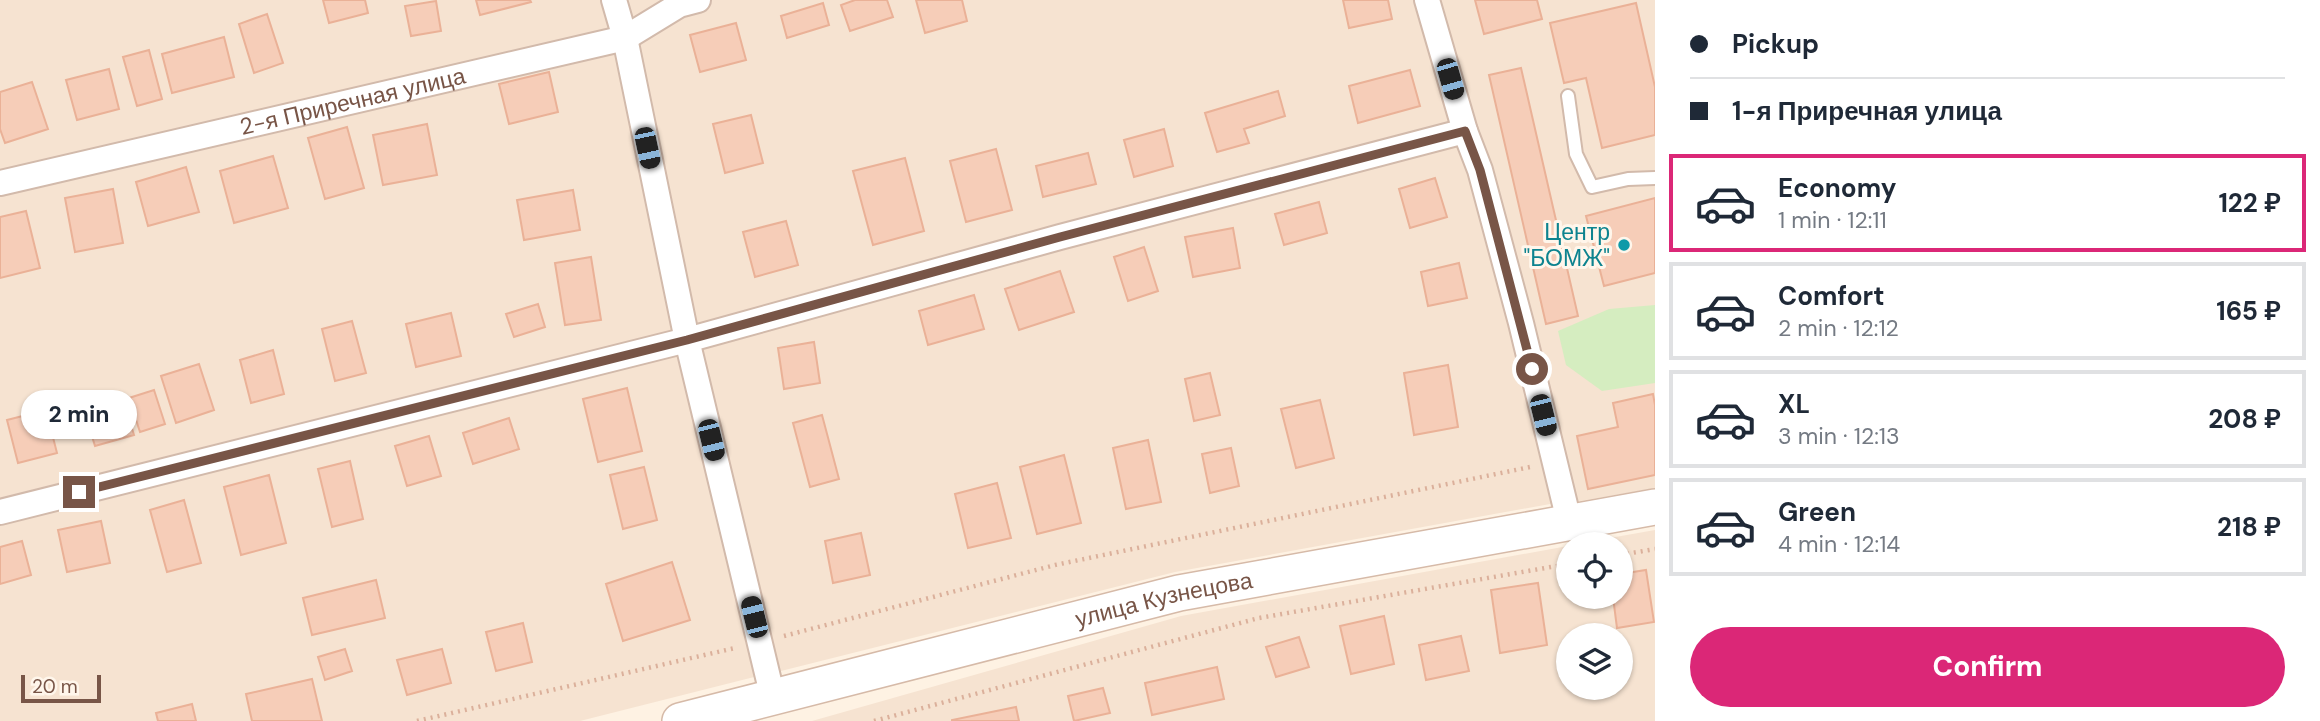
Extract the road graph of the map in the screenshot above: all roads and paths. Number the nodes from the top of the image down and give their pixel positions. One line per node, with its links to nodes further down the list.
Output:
1 (614, 0): 4 (street)
2 (698, 0): 4 (street, 2-я Приречная улица)
3 (1427, 0): 6 (street)
4 (625, 38): 8 (street, 2-я Приречная улица); 9 (street)
5 (1568, 96): 7 (lane)
6 (1465, 131): 9 (street); 10 (street)
7 (1655, 178)
8 (0, 183)
9 (687, 340): 12 (street); 17 (street)
10 (1554, 462): 13 (street); 17 (path)
11 (1655, 507): 13 (main road, улица Кузнецова)
12 (0, 512)
13 (1569, 521): 18 (main road, улица Кузнецова)
14 (1655, 549): 15 (path)
15 (1633, 553)
16 (1556, 566): 21 (path)
17 (760, 642): 18 (street); 19 (path)
18 (756, 708): 20 (main road, улица Кузнецова)
19 (417, 721)
20 (680, 721)
21 (874, 721)

